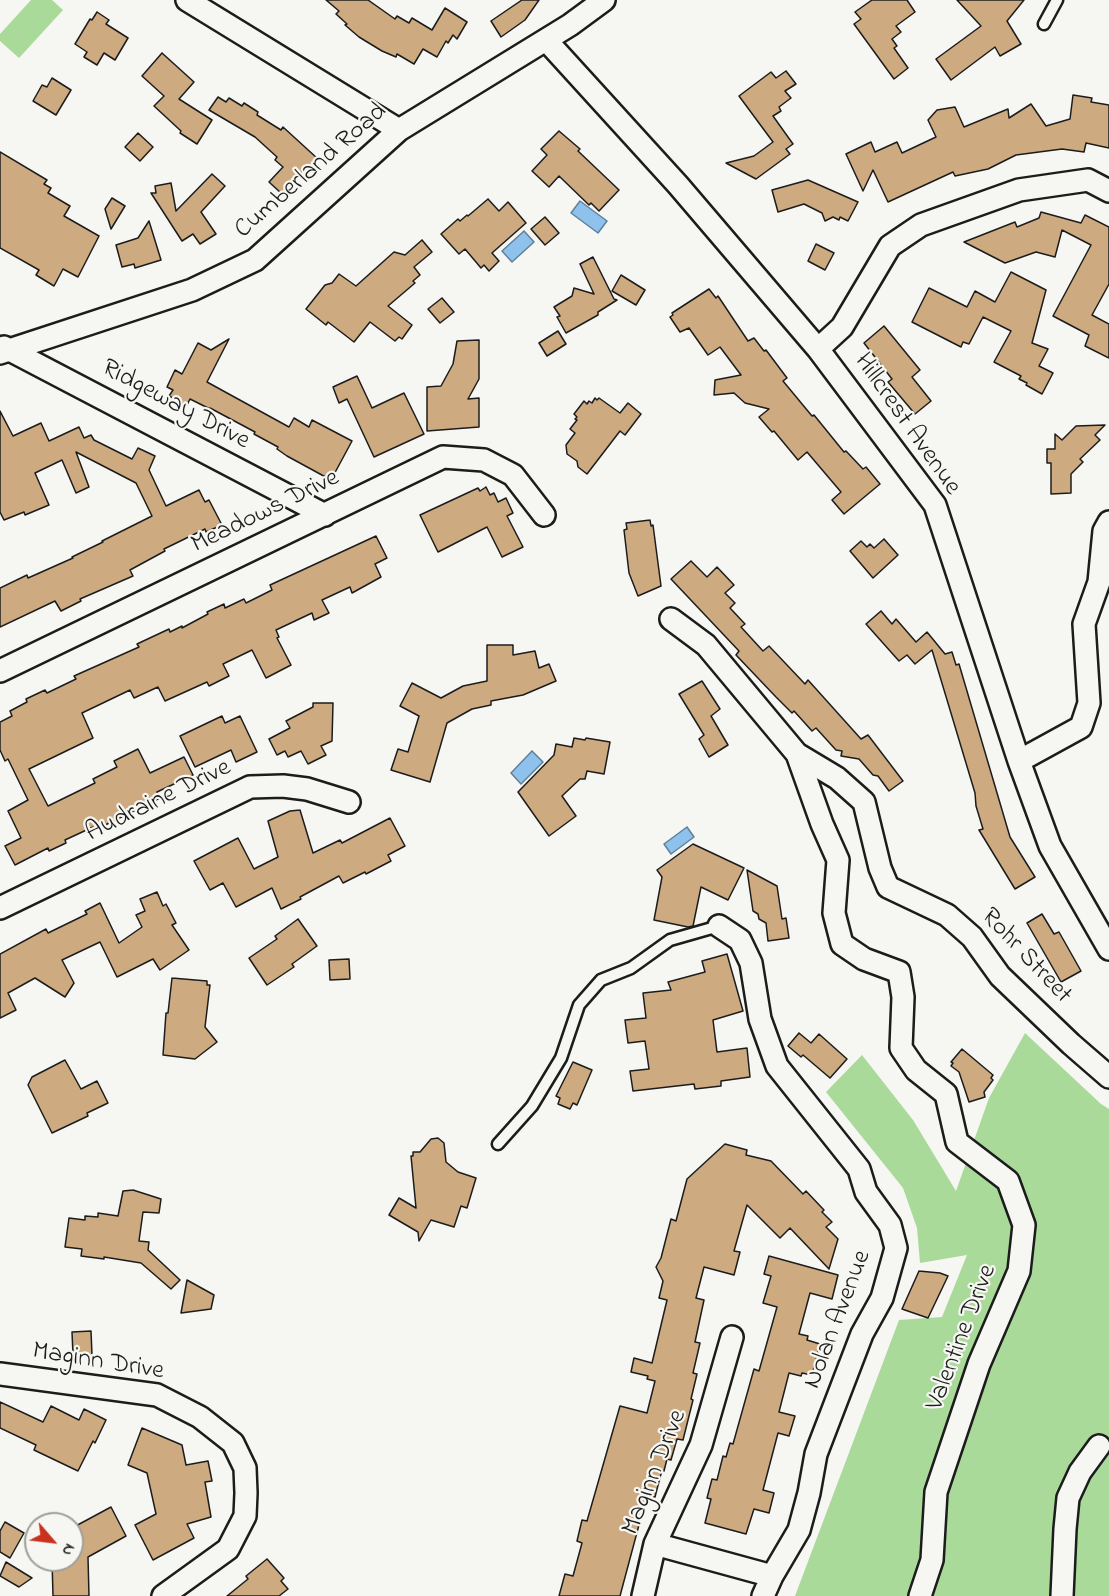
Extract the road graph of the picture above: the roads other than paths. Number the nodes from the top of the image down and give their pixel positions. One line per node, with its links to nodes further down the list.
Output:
1 (187, 0): 6 (street)
2 (604, 0): 5 (street, Cumberland Road)
3 (1057, 0): 4 (lane)
4 (1044, 24)
5 (546, 40): 6 (street, Cumberland Road); 9 (street, Hillcrest Avenue)
6 (399, 130): 8 (street, Cumberland Road)
7 (1109, 191): 9 (street)
8 (3, 349): 10 (street, Ridgeway Drive)
9 (818, 349): 16 (street, Hillcrest Avenue)
10 (325, 515): 11 (street, Meadows Drive); 14 (street, Meadows Drive)
11 (544, 515)
12 (1109, 522): 16 (street)
13 (671, 620): 15 (street, Rohr Street)
14 (0, 671)
15 (798, 754): 21 (street, Rohr Street); 31 (street, Valentine Drive)
16 (1019, 761): 20 (street, Hillcrest Avenue)
17 (349, 802): 18 (street, Audraine Drive)
18 (0, 908)
19 (719, 926): 22 (lane); 27 (street, Nolan Avenue)
20 (1109, 950)
21 (1109, 1077)
22 (498, 1144)
23 (732, 1337): 26 (street, Maginn Drive)
24 (0, 1374): 28 (street, Maginn Drive)
25 (1099, 1446): 32 (street)
26 (655, 1544): 27 (street); 29 (street, Maginn Drive)
27 (772, 1576): 30 (street, Nolan Avenue)
28 (163, 1596)
29 (643, 1596)
30 (763, 1596)
31 (920, 1596)
32 (1062, 1596)

